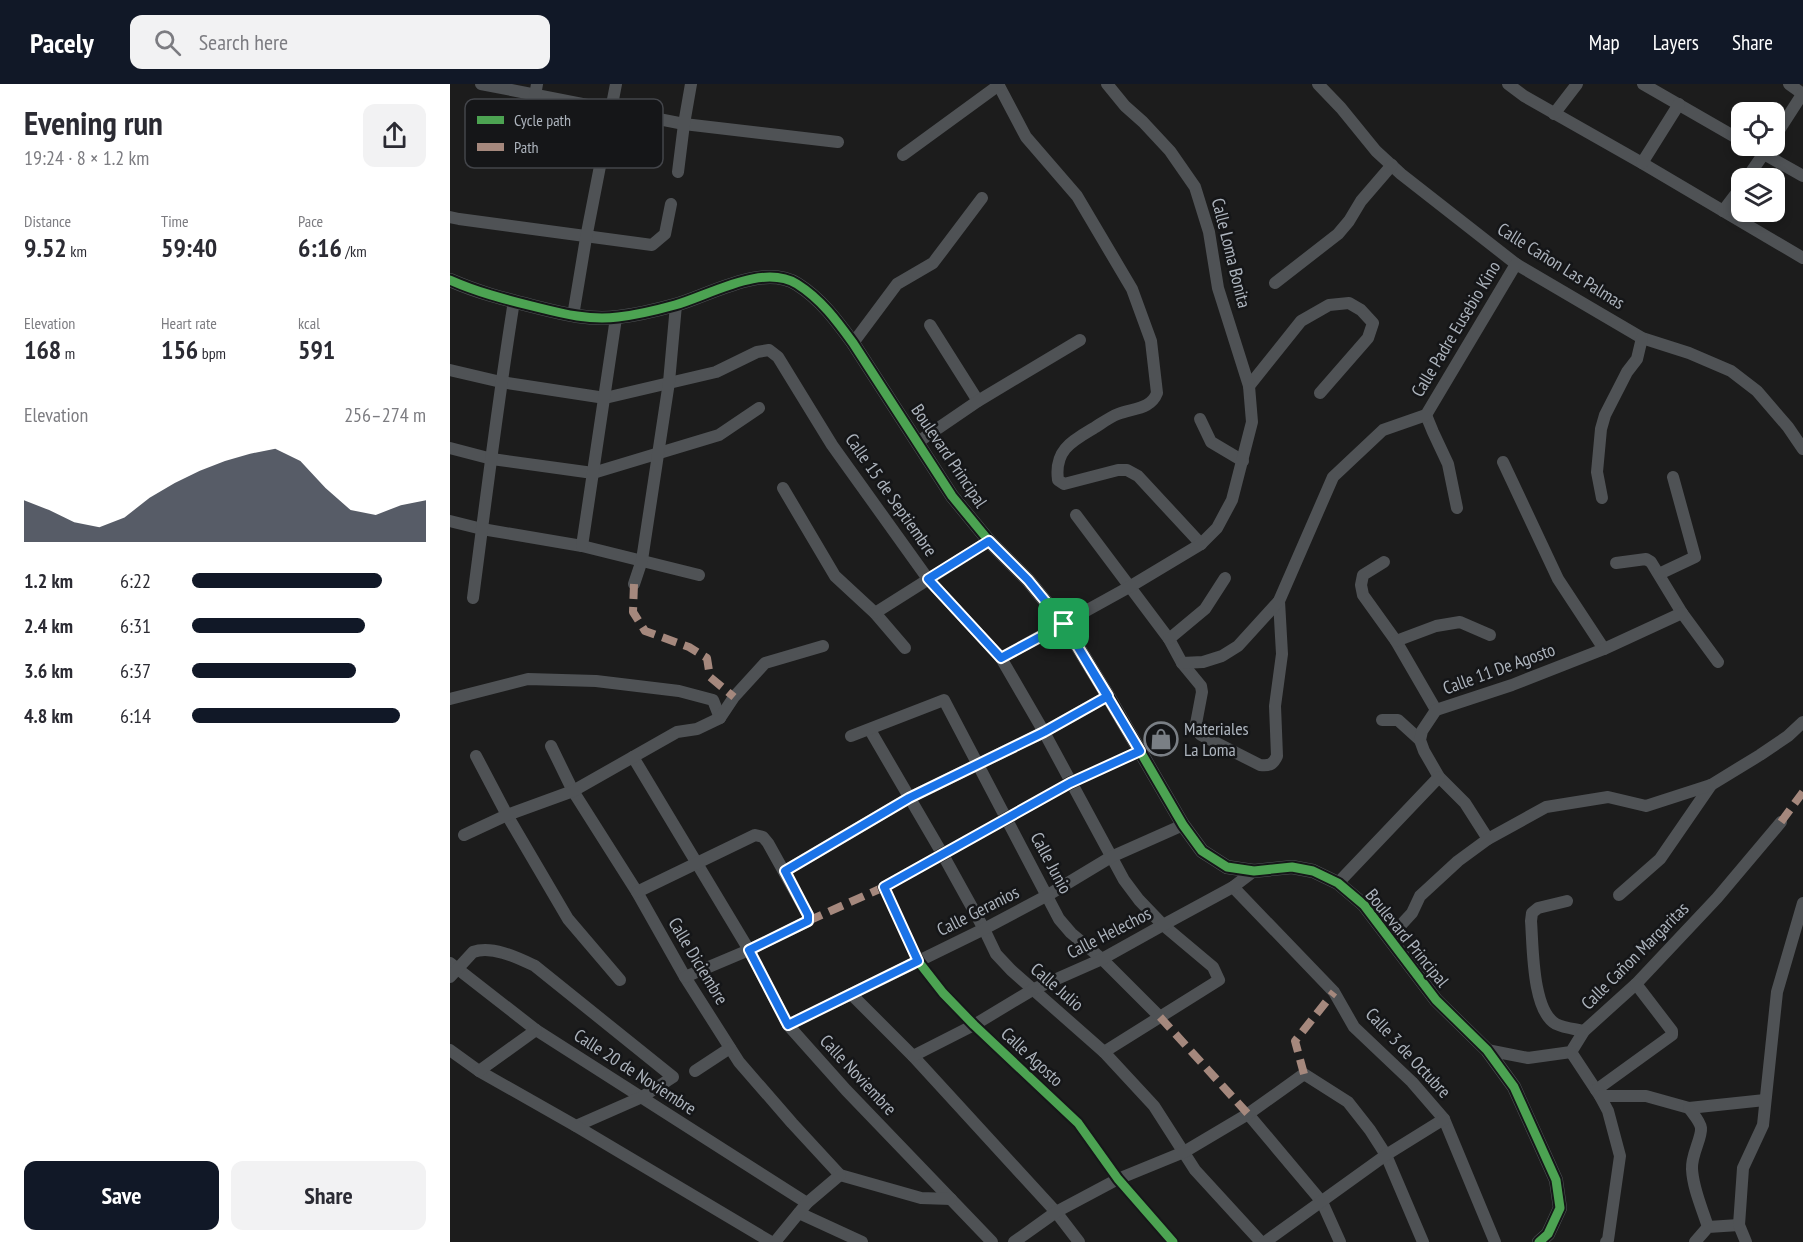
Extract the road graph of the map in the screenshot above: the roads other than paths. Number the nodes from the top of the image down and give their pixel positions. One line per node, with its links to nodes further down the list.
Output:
1 (481, 84): 11 (street)
2 (616, 84): 14 (street)
3 (691, 84): 19 (street)
4 (999, 84): 22 (street); 73 (street)
5 (1107, 84): 50 (street, Calle Loma Bonita)
6 (1318, 84): 25 (street, Calle Cañon Las Palmas)
7 (1508, 84): 16 (street)
8 (1577, 84): 16 (street)
9 (1643, 84): 15 (street)
10 (1790, 84): 12 (street)
11 (536, 89): 13 (street)
12 (1803, 94): 18 (street)
13 (574, 99)
14 (613, 99)
15 (1679, 104): 20 (street); 24 (street)
16 (1554, 114): 24 (street)
17 (663, 120): 19 (street)
18 (1785, 121)
19 (684, 124): 21 (street); 27 (street)
20 (1731, 135)
21 (838, 141)
22 (903, 155)
23 (1775, 156): 28 (street)
24 (1642, 163): 32 (street)
25 (1392, 165): 36 (street, Calle Cañon Las Palmas); 38 (street)
26 (600, 168): 34 (street)
27 (678, 172)
28 (1803, 176)
29 (982, 198): 46 (street)
30 (1731, 200): 32 (street)
31 (671, 204): 34 (street)
32 (1723, 211): 35 (street)
33 (450, 217): 34 (street)
34 (586, 238): 41 (street)
35 (1803, 258)
36 (1516, 264): 44 (street, Calle Cañon Las Palmas); 55 (street, Calle Padre Eusebio Kino)
37 (450, 280): 39 (street, Boulevard Principal)
38 (1275, 283)
39 (513, 301): 41 (street, Boulevard Principal); 48 (street)
40 (676, 305): 42 (street, Boulevard Principal); 46 (street, Boulevard Principal); 49 (street)
41 (573, 316): 42 (street, Boulevard Principal)
42 (616, 318): 52 (street)
43 (930, 324): 53 (street)
44 (1642, 338): 59 (street, Calle Cañon Las Palmas); 67 (street)
45 (1080, 340): 53 (street)
46 (853, 343): 57 (street, Boulevard Principal)
47 (450, 370): 48 (street, Calle 15 de Septiembre)
48 (501, 382): 52 (street, Calle 15 de Septiembre); 61 (street)
49 (669, 382): 52 (street, Calle 15 de Septiembre); 60 (street); 81 (street, Calle 15 de Septiembre)
50 (1250, 386): 51 (street); 62 (street, Calle Loma Bonita)
51 (1320, 393)
52 (605, 398): 64 (street)
53 (978, 401): 57 (street)
54 (759, 408): 60 (street)
55 (1426, 415): 68 (street); 85 (street, Calle Padre Eusebio Kino)
56 (1200, 419): 62 (street)
57 (918, 442): 72 (street, Boulevard Principal)
58 (450, 448): 61 (street)
59 (1803, 449)
60 (658, 454): 64 (street); 75 (street)
61 (492, 459): 64 (street); 71 (street)
62 (1243, 460): 73 (street, Calle Loma Bonita)
63 (1503, 462): 94 (street)
64 (593, 473): 74 (street)
65 (1673, 477): 78 (street)
66 (783, 489): 86 (street)
67 (1602, 498)
68 (1457, 508)
69 (1076, 515): 83 (street)
70 (450, 521): 71 (street)
71 (482, 529): 74 (street); 84 (street)
72 (989, 541): 81 (street); 88 (street, Boulevard Principal)
73 (1201, 544): 83 (street, Calle Loma Bonita)
74 (582, 546): 75 (street)
75 (642, 560): 79 (street); 82 (street)
76 (1384, 562): 91 (street)
77 (1616, 563): 78 (street)
78 (1659, 574): 87 (street)
79 (699, 575)
80 (1226, 578): 90 (street)
81 (928, 579): 86 (street); 95 (street, Calle 15 de Septiembre)
82 (634, 584)
83 (1131, 586): 88 (street, Calle Loma Bonita); 90 (street)
84 (473, 598)
85 (1279, 601): 97 (street, Calle Padre Eusebio Kino); 97 (street, Calle Padre Eusebio Kino)
86 (875, 613): 93 (street)
87 (1682, 613): 94 (street, Calle 11 De Agosto); 96 (street)
88 (1064, 624): 95 (street, Calle Loma Bonita); 98 (street, Boulevard Principal)
89 (1490, 634): 91 (street)
90 (1169, 639): 97 (street)
91 (1395, 641): 102 (street)
92 (823, 646): 101 (street)
93 (904, 648)
94 (1604, 649): 102 (street, Calle 11 De Agosto)
95 (1001, 658): 107 (street, Calle 15 de Septiembre)
96 (1718, 662)
97 (1182, 663)
98 (1108, 696): 107 (street); 111 (street, Boulevard Principal)
99 (450, 699): 100 (street)
100 (713, 700): 101 (street); 103 (street)
101 (731, 703): 103 (street)
102 (1437, 710): 109 (street, Calle 11 De Agosto)
103 (720, 718): 113 (street)
104 (1382, 720): 109 (street)
105 (1803, 722): 117 (street)
106 (870, 730): 108 (street); 114 (street, Calle Junio); 119 (street, Calle Julio)
107 (1044, 732): 114 (street); 116 (street, Calle 15 de Septiembre)
108 (851, 736)
109 (1420, 740): 115 (street)
110 (551, 746): 118 (street, Calle Diciembre)
111 (1140, 751): 116 (street); 123 (street, Boulevard Principal)
112 (476, 756): 120 (street)
113 (633, 757): 118 (street); 128 (street, Calle Noviembre)
114 (977, 764): 119 (street); 121 (street, Calle Junio)
115 (1438, 777): 125 (street); 131 (street)
116 (1070, 783): 121 (street); 127 (street, Calle 15 de Septiembre)
117 (1711, 785): 125 (street); 135 (street)
118 (573, 791): 120 (street); 133 (street, Calle Diciembre)
119 (909, 798): 126 (street, Calle Julio); 129 (street)
120 (507, 815): 124 (street); 146 (street)
121 (1007, 819): 126 (street); 134 (street, Calle Junio)
122 (1781, 822): 147 (street, Calle Cañon Margaritas)
123 (1183, 825): 127 (street, Calle Geranios); 130 (street, Boulevard Principal)
124 (464, 835)
125 (1488, 839): 140 (street)
126 (943, 855): 139 (street, Calle Julio); 143 (street, Calle Agosto)
127 (1111, 857): 134 (street, Calle Geranios); 138 (street, Calle 15 de Septiembre)
128 (696, 863): 129 (street); 133 (street); 141 (street, Calle Noviembre)
129 (785, 871): 141 (street)
130 (1254, 871): 131 (street, Boulevard Principal); 132 (street, Calle Helechos)
131 (1338, 883): 140 (street, Boulevard Principal)
132 (1233, 887): 138 (street, Calle Helechos); 168 (street, Calle 3 de Octubre)
133 (637, 892): 145 (street, Calle Diciembre)
134 (1048, 895): 139 (street, Calle Geranios); 142 (street, Calle Junio)
135 (1619, 895)
136 (1567, 901): 154 (street)
137 (1803, 903): 165 (street)
138 (1163, 926): 142 (street, Calle Helechos); 150 (street, Calle 15 de Septiembre)
139 (984, 929): 143 (street, Calle Geranios); 148 (street, Calle Julio)
140 (1389, 938): 157 (street, Boulevard Principal)
141 (749, 950): 145 (street); 151 (street, Calle Noviembre)
142 (1102, 959): 148 (street, Calle Helechos); 150 (street, Calle Junio)
143 (918, 961): 149 (street, Calle Geranios); 152 (street, Calle Agosto)
144 (452, 970): 153 (street, Calle 20 de Noviembre); 164 (street)
145 (685, 978): 155 (street, Calle Diciembre)
146 (620, 980)
147 (1636, 984): 154 (street, Calle Cañon Margaritas); 163 (street)
148 (1034, 989): 152 (street, Calle Helechos); 158 (street, Calle Julio)
149 (851, 994): 151 (street, Calle Geranios); 160 (street)
150 (1160, 1017): 158 (street)
151 (788, 1025): 174 (street, Calle Noviembre)
152 (974, 1025): 160 (street, Calle Helechos); 173 (street, Calle Agosto)
153 (536, 1030): 161 (street); 164 (street, Calle 20 de Noviembre)
154 (1584, 1031): 159 (street, Calle Cañon Margaritas)
155 (730, 1048): 162 (street); 172 (street, Calle Diciembre)
156 (450, 1050): 161 (street)
157 (1487, 1050): 159 (street); 190 (street, Boulevard Principal)
158 (1104, 1052): 170 (street, Calle Julio)
159 (1570, 1052): 163 (street)
160 (913, 1056): 177 (street)
161 (479, 1071): 169 (street)
162 (695, 1071)
163 (1598, 1093): 166 (street); 191 (street)
164 (642, 1097): 169 (street); 176 (street, Calle 20 de Noviembre)
165 (1765, 1100): 166 (street); 178 (street)
166 (1689, 1108): 179 (street)
167 (1248, 1114): 170 (street); 171 (street); 175 (street)
168 (1444, 1119): 171 (street); 189 (street, Calle 3 de Octubre)
169 (576, 1126): 180 (street)
170 (1184, 1152): 173 (street); 186 (street, Calle Julio)
171 (1386, 1155): 175 (street); 188 (street)
172 (840, 1175): 174 (street); 176 (street)
173 (1118, 1179): 177 (street); 185 (street, Calle Agosto)
174 (951, 1199): 182 (street, Calle Noviembre)
175 (1322, 1202): 186 (street); 187 (street)
176 (803, 1208): 180 (street); 181 (street, Calle 20 de Noviembre)
177 (1056, 1212): 183 (street); 184 (street)
178 (1739, 1225): 179 (street); 193 (street)
179 (1708, 1227): 192 (street)
180 (773, 1242)
181 (862, 1242)
182 (992, 1242)
183 (1014, 1242)
184 (1079, 1242)
185 (1173, 1242)
186 (1263, 1242)
187 (1340, 1242)
188 (1423, 1242)
189 (1495, 1242)
190 (1539, 1242)
191 (1606, 1242)
192 (1695, 1242)
193 (1746, 1242)

